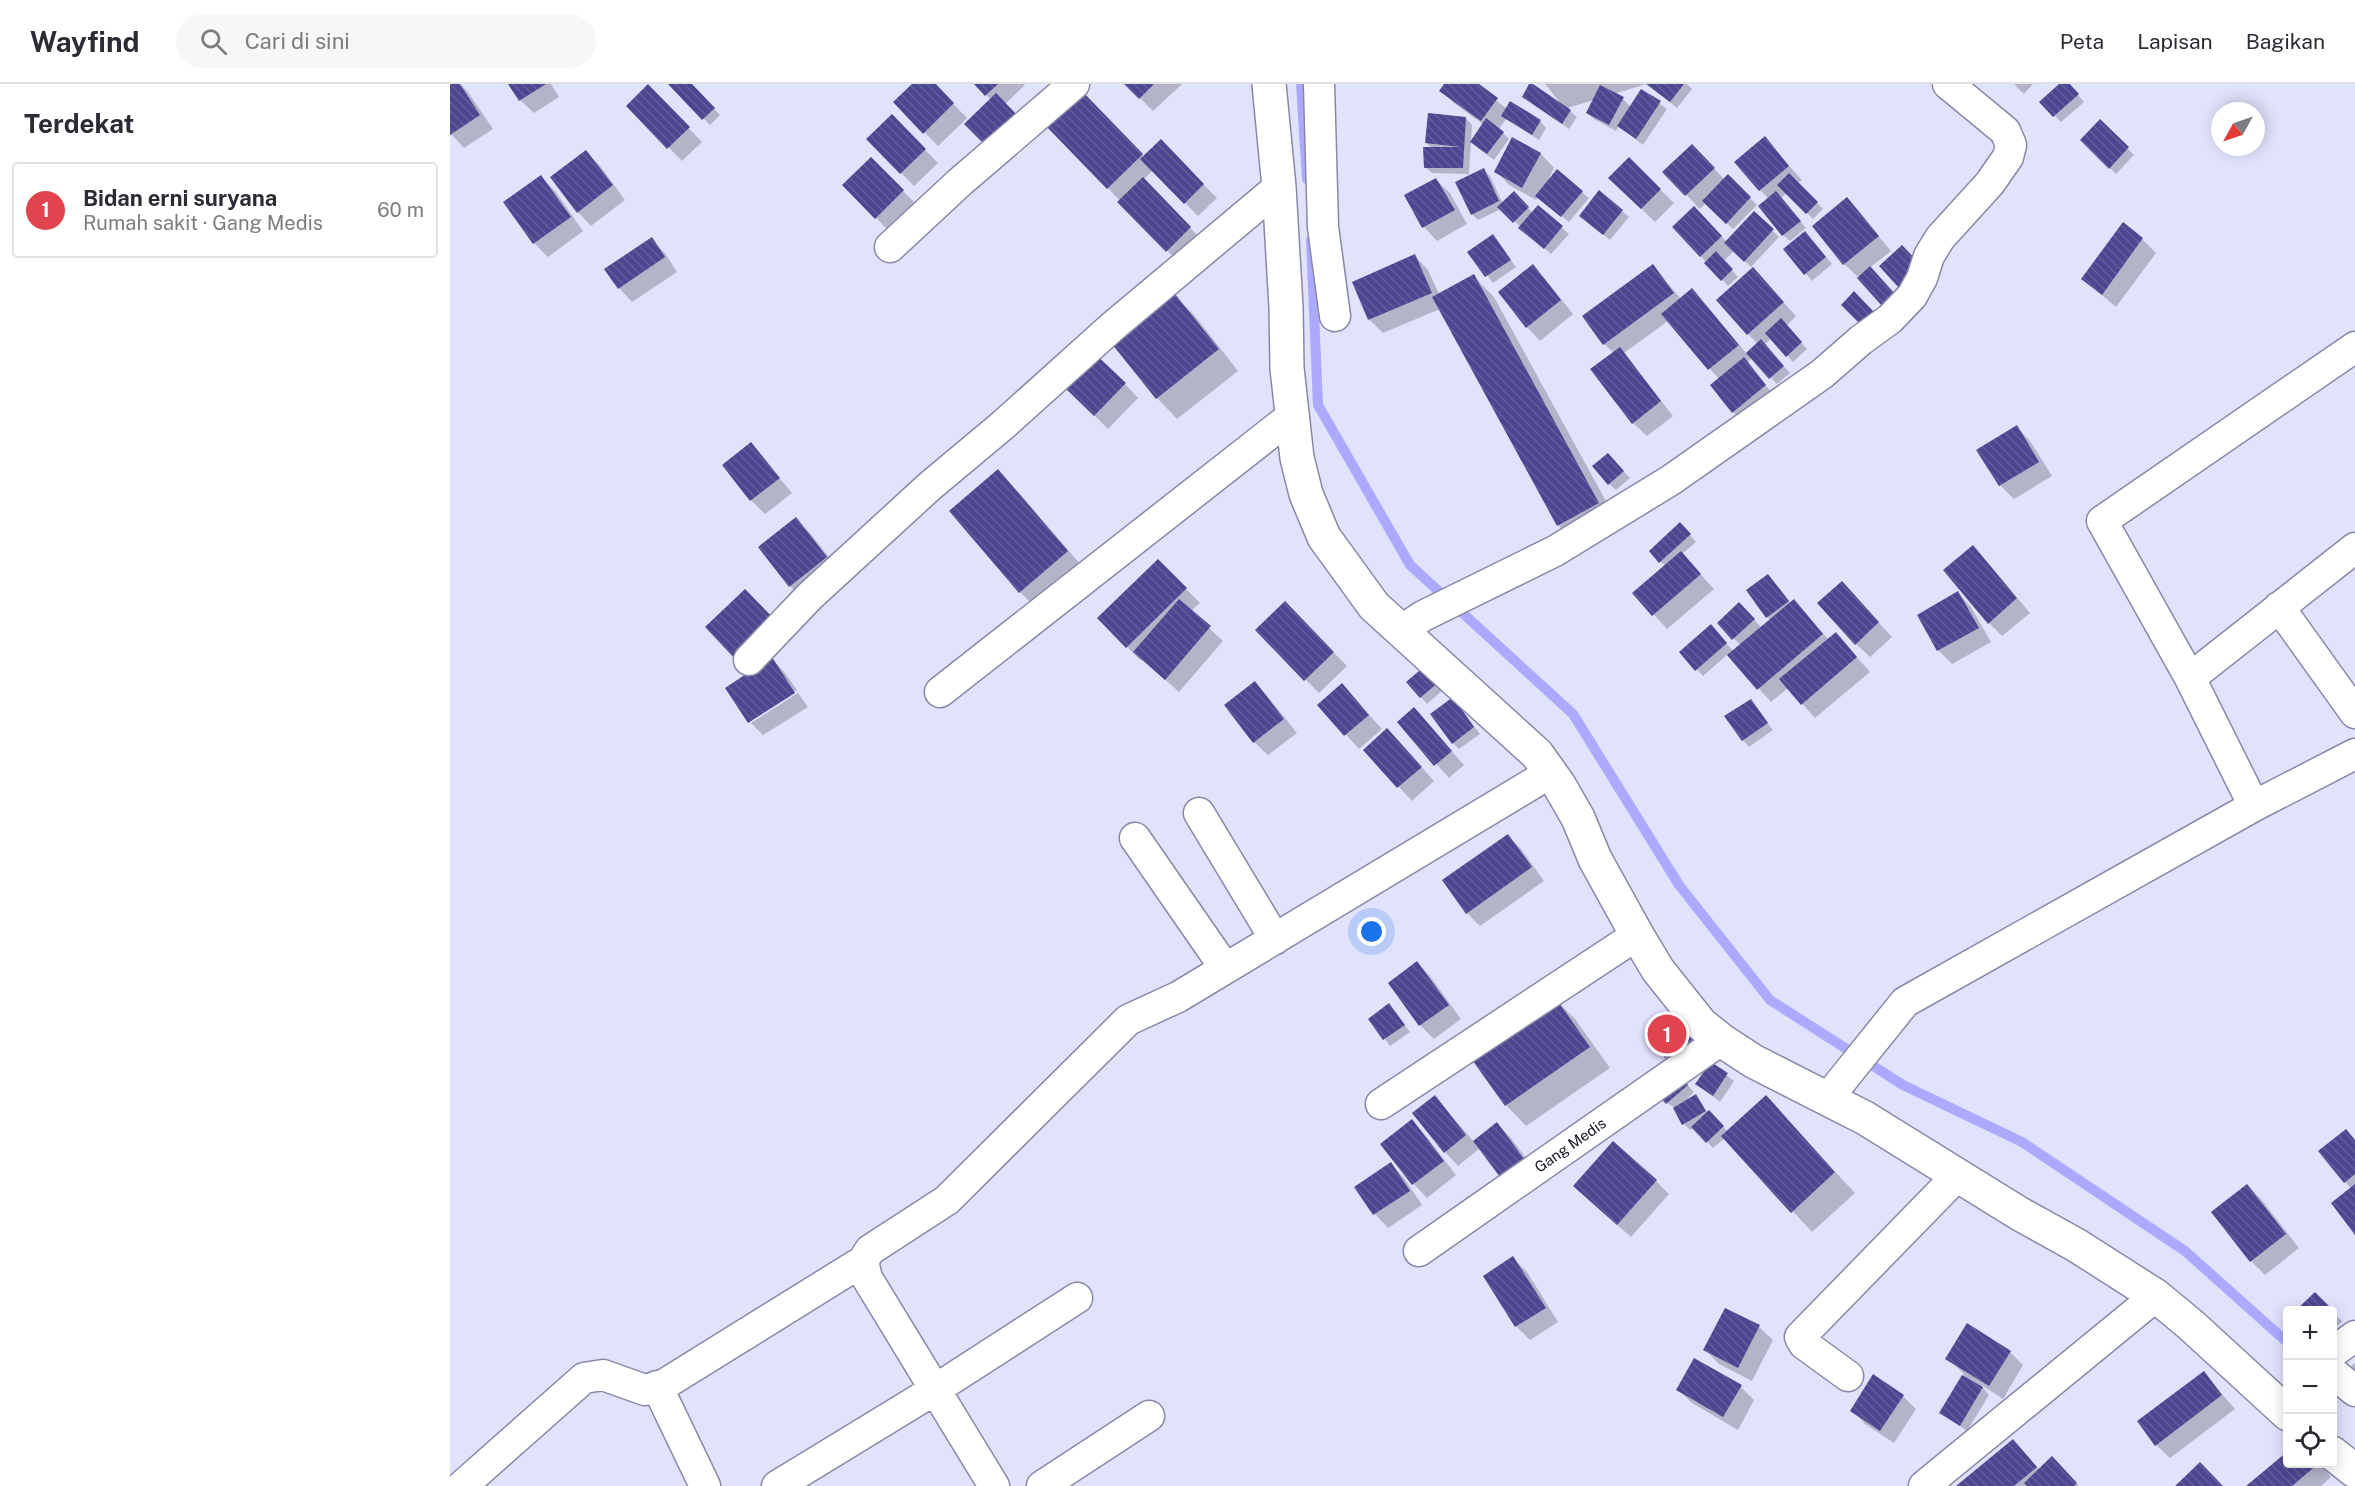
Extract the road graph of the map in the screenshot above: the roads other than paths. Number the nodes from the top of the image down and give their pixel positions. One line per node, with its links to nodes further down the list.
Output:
1 (1074, 84): 6 (street)
2 (1269, 84): 5 (street)
3 (1319, 84): 7 (street)
4 (1948, 84): 12 (street)
5 (1279, 187): 9 (street); 13 (street)
6 (890, 247)
7 (1335, 316)
8 (2355, 347): 14 (street)
9 (1292, 416): 12 (street); 15 (street)
10 (2355, 548): 11 (street)
11 (2279, 606): 14 (street); 16 (street)
12 (1412, 623): 18 (street)
13 (749, 660)
14 (2190, 678): 19 (street)
15 (940, 692)
16 (2355, 714)
17 (2355, 754): 19 (street)
18 (1550, 773): 22 (street); 23 (street)
19 (2254, 806): 26 (street)
20 (1198, 813): 23 (street)
21 (1135, 838): 24 (street)
22 (1636, 936): 25 (street); 27 (street)
23 (1275, 939): 24 (street)
24 (1225, 968): 30 (street)
25 (1721, 1040): 26 (street); 29 (street, Gang Medis)
26 (1827, 1099): 28 (street)
27 (1381, 1104)
28 (1958, 1174): 31 (street); 35 (street)
29 (1419, 1251)
30 (863, 1261): 37 (street); 38 (street)
31 (2156, 1296): 40 (street); 49 (street)
32 (1077, 1298): 38 (street)
33 (2355, 1336): 34 (street)
34 (2337, 1349)
35 (1848, 1376)
36 (2337, 1376): 39 (street)
37 (657, 1386): 44 (street); 45 (street)
38 (936, 1389): 46 (street); 47 (street)
39 (2355, 1391)
40 (2282, 1400)
41 (1149, 1416): 48 (street)
42 (2337, 1457): 43 (street)
43 (2355, 1471)
44 (462, 1486)
45 (705, 1486)
46 (777, 1486)
47 (994, 1486)
48 (1042, 1486)
49 (1924, 1486)

